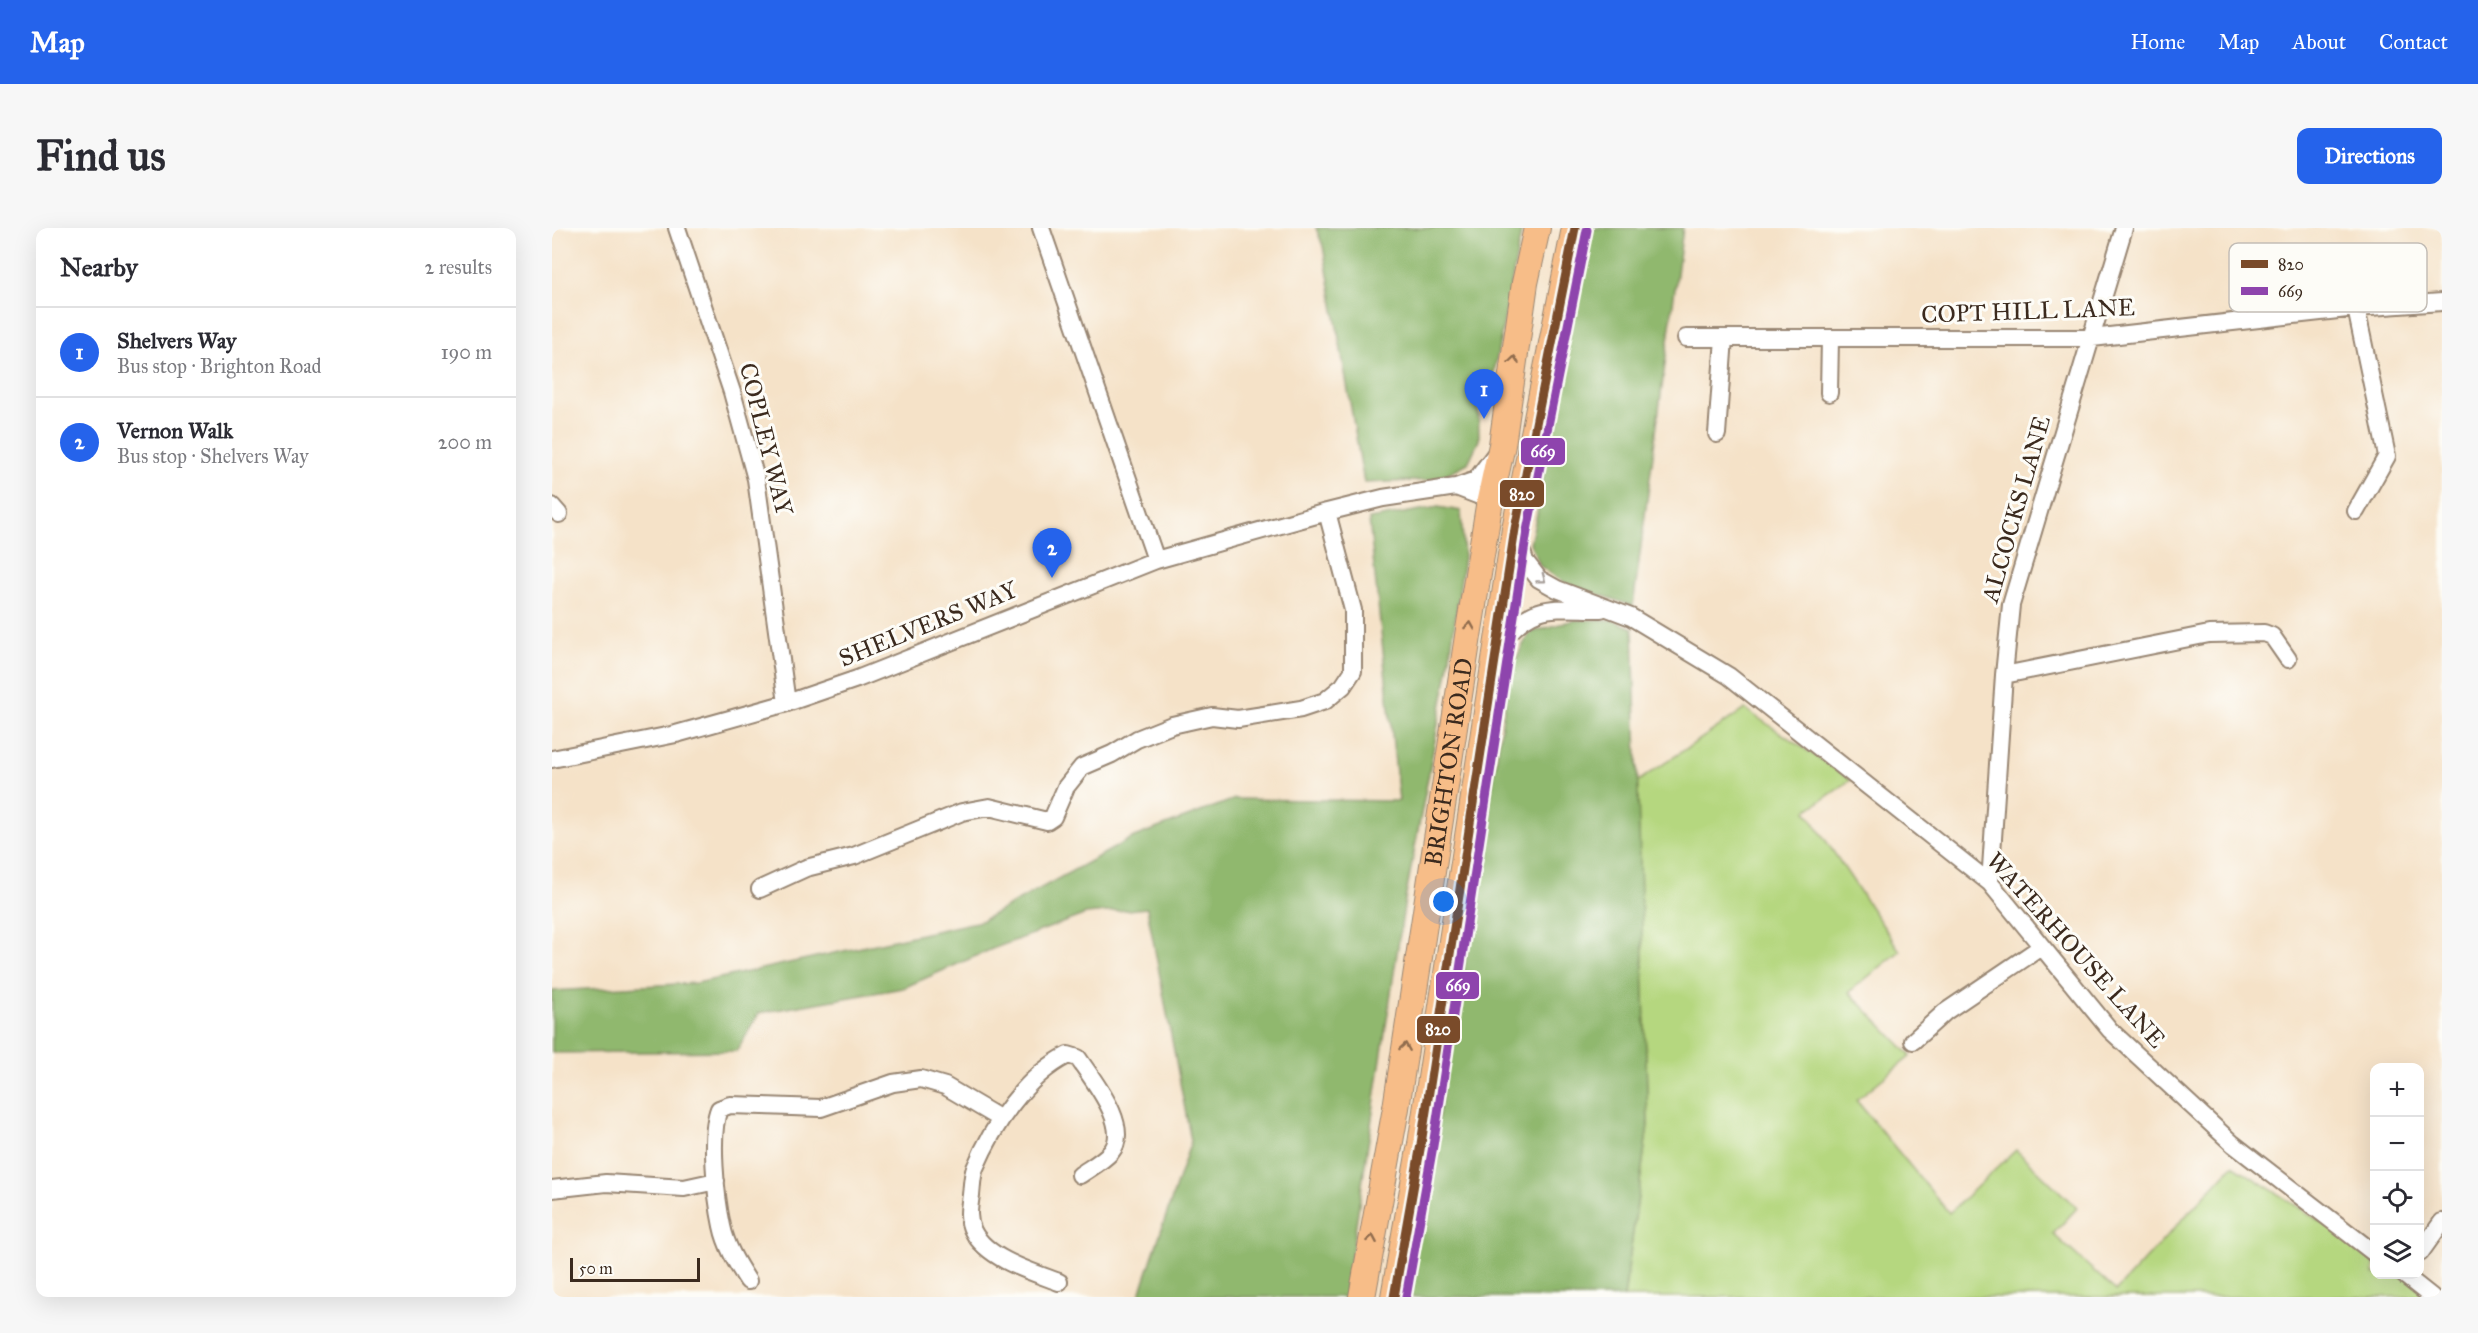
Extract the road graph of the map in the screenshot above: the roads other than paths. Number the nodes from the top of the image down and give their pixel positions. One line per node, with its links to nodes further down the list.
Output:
1 (677, 228): 28 (street, COPLEY WAY)
2 (1041, 228): 23 (street)
3 (1537, 228): 17 (highway, BRIGHTON ROAD, one-way to 3)
4 (1575, 228): 16 (highway, BRIGHTON ROAD)
5 (2124, 228): 13 (street, ALCOCKS LANE)
6 (2442, 302): 7 (street, COPT HILL LANE)
7 (2427, 303)
8 (2321, 312): 13 (street, COPT HILL LANE)
9 (2357, 312): 20 (street)
10 (1686, 338): 11 (street, COPT HILL LANE)
11 (1724, 338): 12 (street, COPT HILL LANE); 15 (street)
12 (1830, 338): 13 (street, COPT HILL LANE); 14 (street)
13 (2091, 338): 27 (street, ALCOCKS LANE)
14 (1828, 393)
15 (1717, 434)
16 (1534, 437): 19 (highway); 22 (highway, BRIGHTON ROAD)
17 (1502, 445): 18 (street); 19 (highway, BRIGHTON ROAD)
18 (1456, 487): 19 (street, SHELVERS WAY); 21 (street, SHELVERS WAY)
19 (1490, 500): 44 (highway, BRIGHTON ROAD, one-way to 19)
20 (2356, 511)
21 (1327, 512): 23 (street, SHELVERS WAY); 31 (street)
22 (1515, 529): 24 (street, WATERHOUSE LANE, one-way to 24); 25 (highway, BRIGHTON ROAD)
23 (1156, 560): 28 (street, SHELVERS WAY)
24 (1614, 609): 25 (street, WATERHOUSE LANE); 30 (street, WATERHOUSE LANE)
25 (1497, 648): 45 (highway, BRIGHTON ROAD)
26 (2288, 658): 27 (street)
27 (2004, 675): 30 (street, ALCOCKS LANE)
28 (787, 703): 29 (street, SHELVERS WAY)
29 (552, 759)
30 (1990, 883): 32 (street, WATERHOUSE LANE)
31 (760, 889)
32 (2041, 947): 33 (street); 40 (street, WATERHOUSE LANE)
33 (1913, 1041)
34 (1001, 1119): 35 (street); 36 (street); 43 (street)
35 (1080, 1175)
36 (716, 1181): 37 (street); 42 (street)
37 (552, 1189)
38 (2442, 1222): 39 (street)
39 (2424, 1248)
40 (2370, 1250)
41 (2409, 1279): 46 (street)
42 (748, 1281)
43 (1059, 1282)
44 (1362, 1297)
45 (1394, 1297)
46 (2432, 1297)

